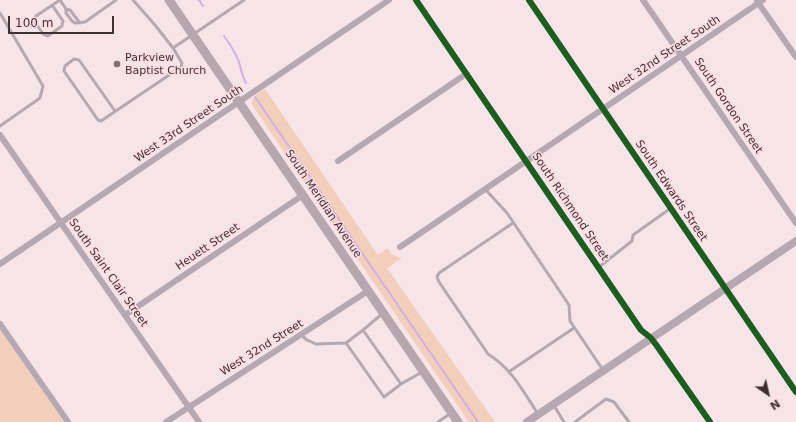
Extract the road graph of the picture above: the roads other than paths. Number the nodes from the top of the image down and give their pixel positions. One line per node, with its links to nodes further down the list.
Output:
1 (60, 0): 2 (lane); 11 (lane)
2 (116, 0)
3 (133, 0): 14 (lane)
4 (169, 0): 13 (main road, South Meridian Avenue)
5 (244, 0): 13 (lane)
6 (389, 0): 18 (street, West 33rd Street South)
7 (416, 0): 17 (street, South Richmond Street)
8 (529, 0): 19 (street, South Edwards Street)
9 (643, 0): 15 (street, South Gordon Street)
10 (760, 1): 15 (street, West 32nd Street South); 16 (street)
11 (52, 5): 11 (lane)
12 (0, 13): 21 (lane)
13 (192, 35): 14 (lane); 18 (main road, South Meridian Avenue)
14 (173, 48): 20 (lane)
15 (681, 55): 19 (street, West 32nd Street South); 30 (street, South Gordon Street)
16 (796, 57)
17 (466, 74): 23 (street); 24 (street, South Richmond Street)
18 (238, 102): 26 (main road, South Meridian Avenue); 28 (street, West 33rd Street South)
19 (604, 109): 24 (street, West 32nd Street South); 27 (street, South Edwards Street)
20 (116, 111): 20 (lane)
21 (0, 126)
22 (0, 135): 28 (street, South Saint Clair Street)
23 (338, 161)
24 (526, 161): 25 (street, West 32nd Street South); 34 (street, South Richmond Street)
25 (485, 189): 29 (lane); 32 (street, West 32nd Street South)
26 (302, 195): 36 (main road, South Meridian Avenue); 38 (street, Heuett Street)
27 (671, 208): 34 (lane); 35 (street, South Edwards Street)
28 (61, 223): 33 (street, West 33rd Street South); 38 (street, South Saint Clair Street)
29 (513, 223): 40 (lane); 47 (lane)
30 (796, 224)
31 (796, 241): 35 (street)
32 (400, 247)
33 (0, 264)
34 (599, 268): 43 (street, South Richmond Street)
35 (725, 288): 43 (street); 49 (street, South Edwards Street)
36 (368, 291): 37 (main road, South Meridian Avenue); 42 (street, West 32nd Street)
37 (383, 313): 41 (lane); 46 (main road, South Meridian Avenue)
38 (125, 315): 51 (street, South Saint Clair Street)
39 (0, 324): 54 (street)
40 (574, 328): 45 (lane); 47 (lane)
41 (363, 330): 44 (lane); 48 (lane)
42 (301, 335): 44 (lane); 51 (street, West 32nd Street)
43 (651, 338): 45 (street); 63 (street, South Richmond Street)
44 (346, 343): 48 (lane)
45 (604, 370): 50 (street)
46 (423, 371): 48 (lane); 52 (main road, South Meridian Avenue)
47 (510, 371): 53 (lane)
48 (401, 384)
49 (796, 392)
50 (554, 404): 53 (street); 60 (lane)
51 (189, 407): 55 (street, West 32nd Street); 56 (street, South Saint Clair Street)
52 (451, 412): 57 (lane); 58 (main road, South Meridian Avenue)
53 (539, 414): 59 (street)
54 (68, 422)
55 (166, 422)
56 (199, 422)
57 (438, 422)
58 (458, 422)
59 (527, 422)
60 (564, 422)
61 (575, 422): 62 (lane)
62 (629, 422)
63 (710, 422)

